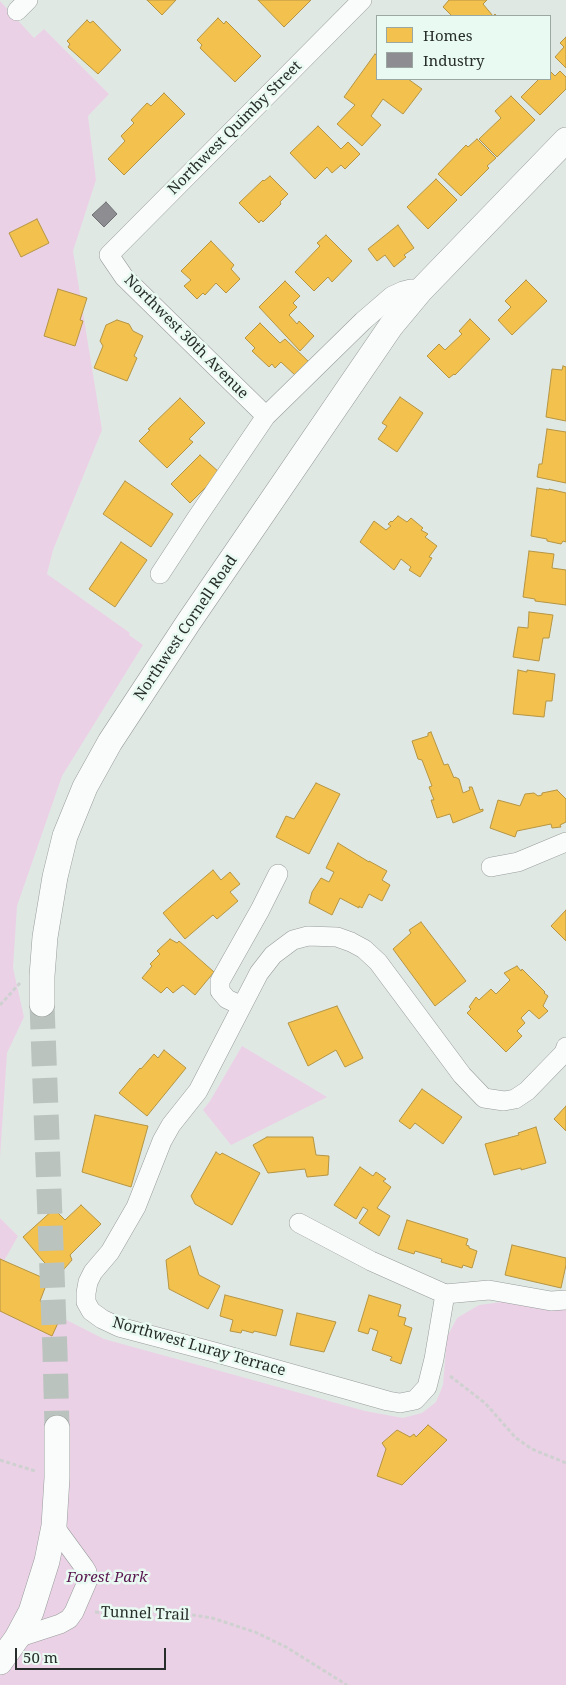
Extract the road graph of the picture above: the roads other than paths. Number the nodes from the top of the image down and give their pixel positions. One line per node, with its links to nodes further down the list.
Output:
1 (362, 0): 3 (street, Northwest Quimby Street)
2 (566, 140): 4 (main road, Northwest Cornell Road)
3 (109, 255): 5 (street, Northwest 30th Avenue)
4 (421, 290): 5 (street); 10 (main road, Northwest Cornell Road)
5 (266, 416): 6 (street)
6 (160, 574)
7 (566, 842): 8 (street)
8 (491, 867)
9 (278, 874): 11 (street)
10 (42, 1004)
11 (242, 1006): 12 (street, Northwest Luray Terrace); 14 (street, Northwest Luray Terrace)
12 (566, 1047)
13 (299, 1223): 14 (street)
14 (445, 1294): 15 (street)
15 (566, 1300)
16 (57, 1428): 17 (main road)
17 (54, 1526): 18 (main road); 18 (street)
18 (16, 1638): 19 (main road)
19 (0, 1662)

